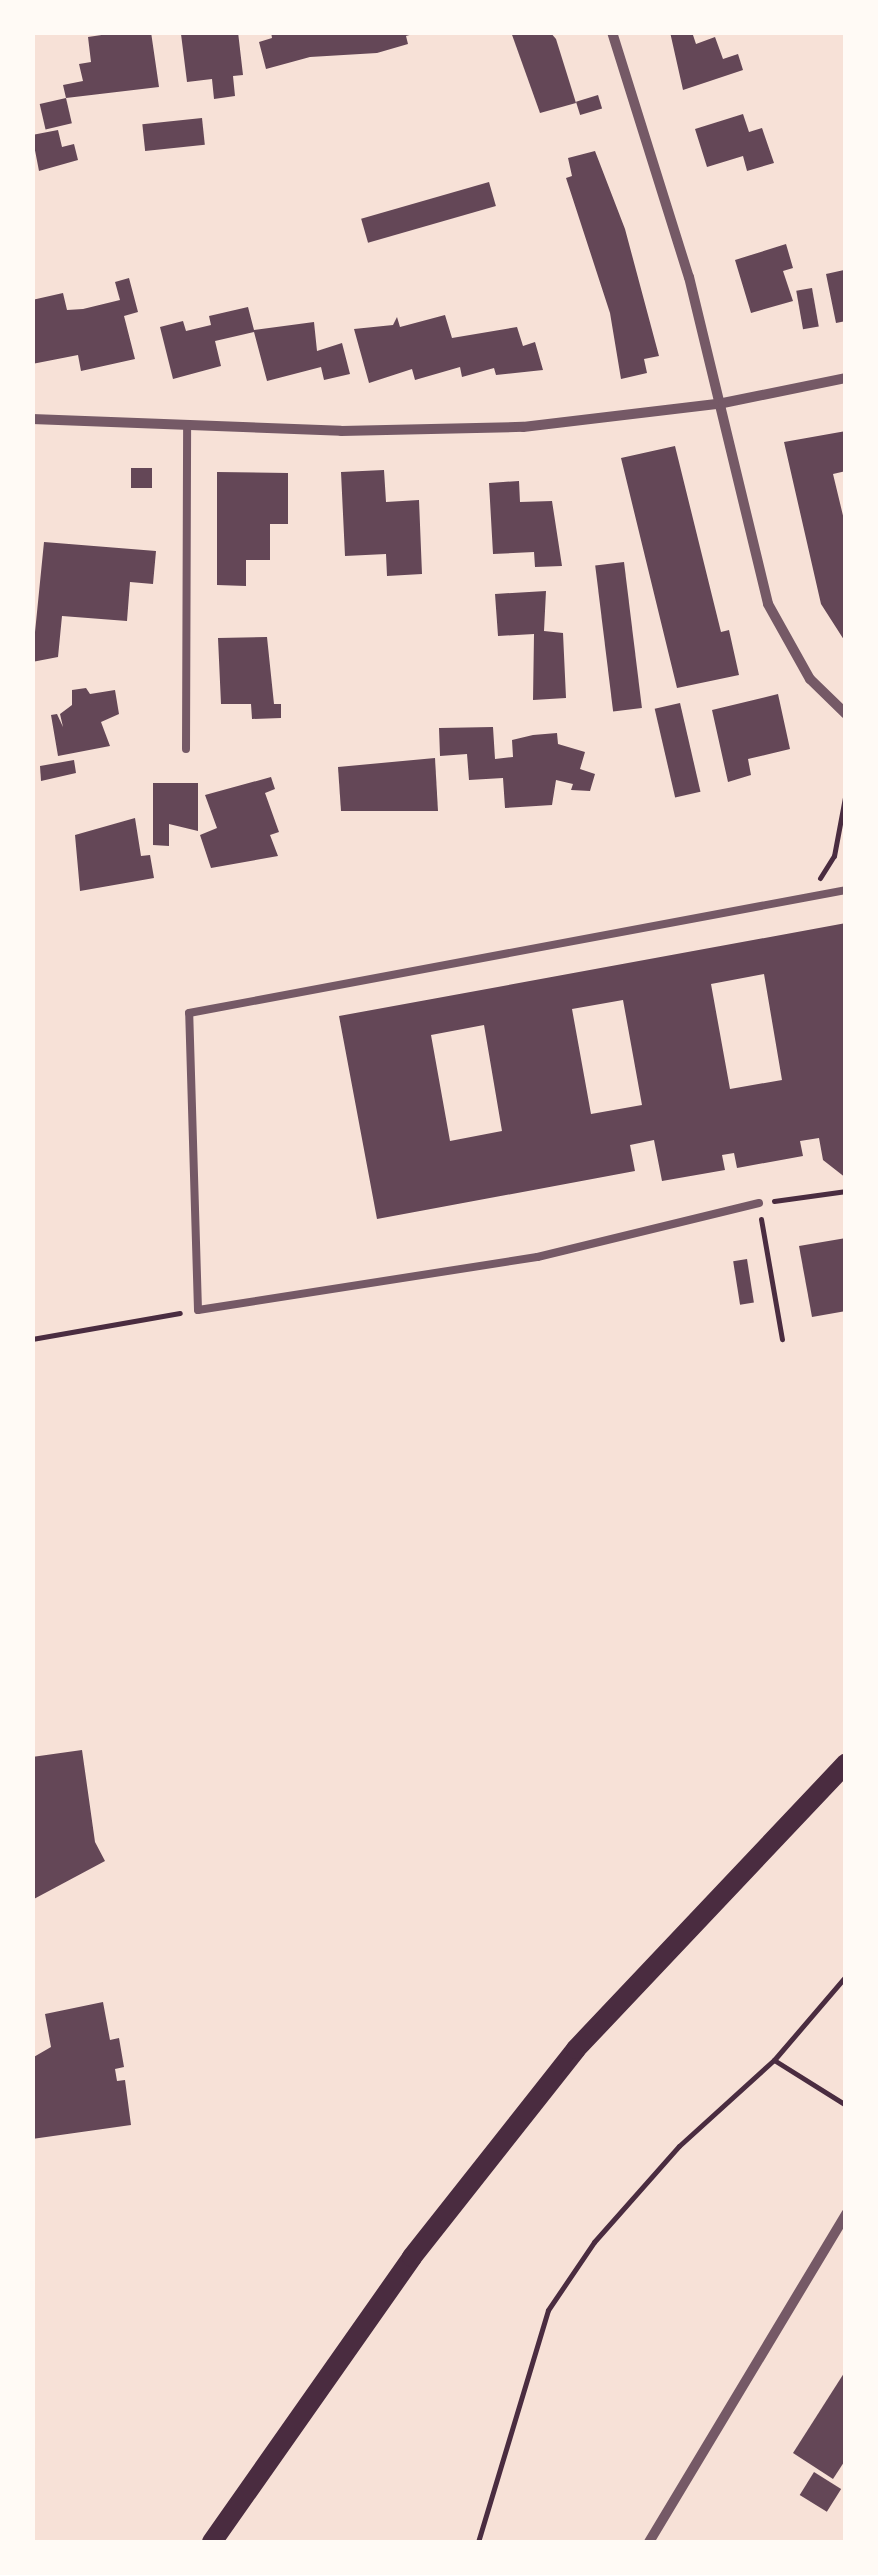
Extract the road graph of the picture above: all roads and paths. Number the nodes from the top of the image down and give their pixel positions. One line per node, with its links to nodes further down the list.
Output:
1 (612, 32): 3 (street)
2 (846, 378): 3 (street)
3 (723, 403): 5 (street); 6 (street)
4 (32, 420): 5 (street)
5 (188, 427): 7 (lane)
6 (846, 714)
7 (186, 748)
8 (846, 770): 9 (path)
9 (846, 781)
10 (846, 792): 12 (path)
11 (846, 890): 12 (lane)
12 (816, 896): 15 (lane)
13 (846, 1191): 14 (path)
14 (759, 1202): 15 (lane); 17 (path)
15 (198, 1310): 16 (path)
16 (32, 1339)
17 (782, 1339)
18 (846, 1763): 23 (main road)
19 (846, 1976): 20 (path)
20 (774, 2060): 21 (path); 24 (path)
21 (846, 2105)
22 (846, 2214): 25 (street)
23 (212, 2542)
24 (478, 2542)
25 (649, 2542)

